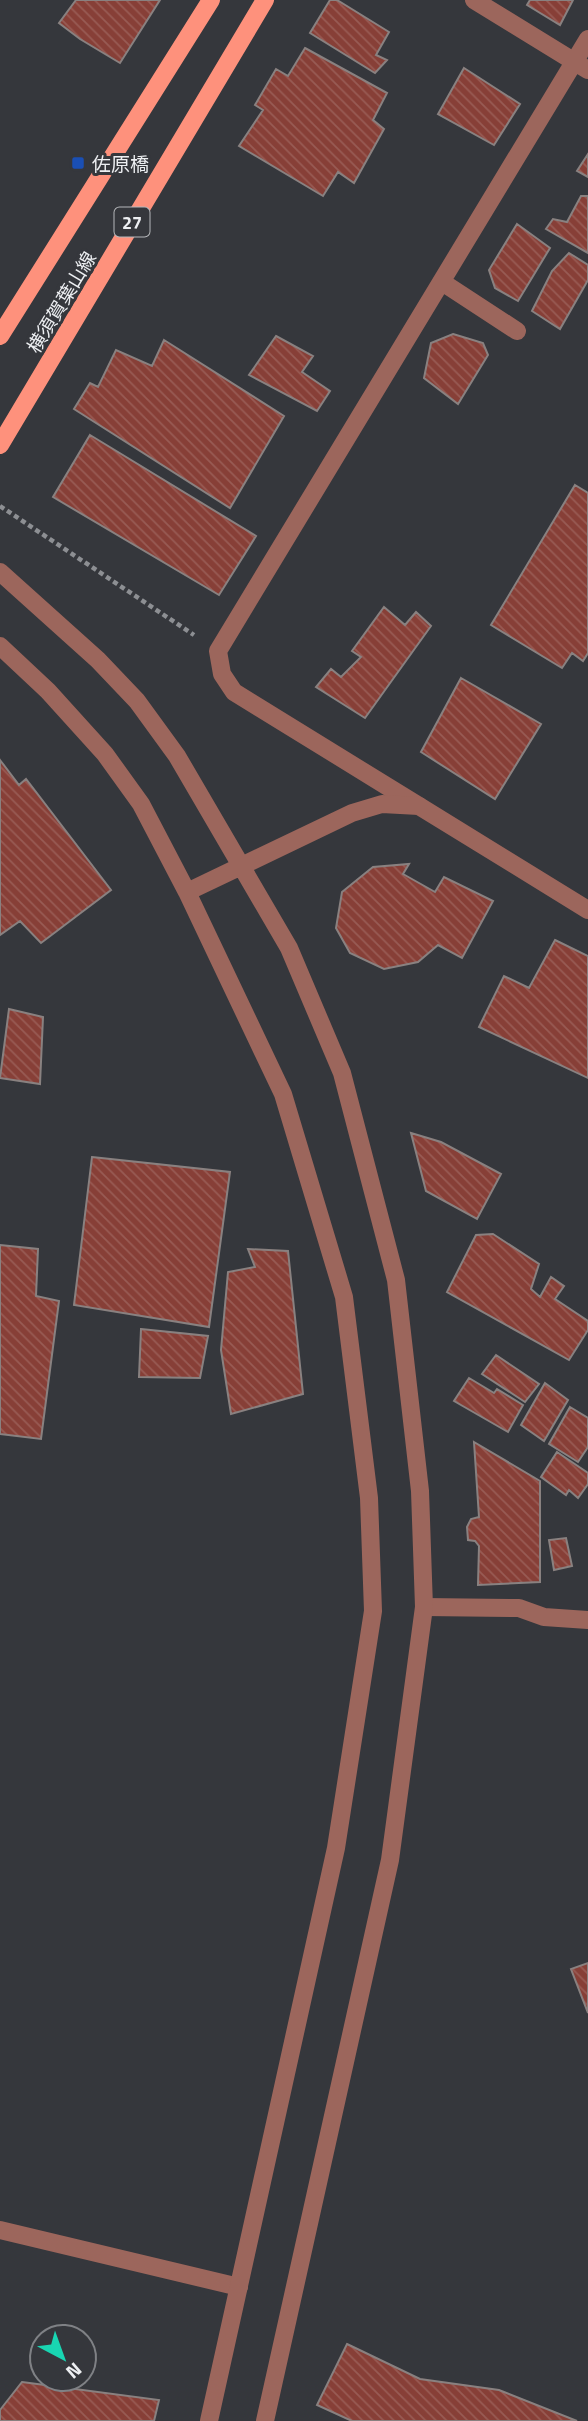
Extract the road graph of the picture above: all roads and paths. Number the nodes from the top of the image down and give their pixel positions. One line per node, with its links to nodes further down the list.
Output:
1 (211, 0): 8 (main road, 横須賀葉山線)
2 (265, 0): 9 (main road, 横須賀葉山線 / 27)
3 (474, 0): 5 (street)
4 (588, 39): 5 (street)
5 (581, 66): 6 (street)
6 (442, 282): 7 (street); 13 (street)
7 (517, 331)
8 (0, 336)
9 (0, 445)
10 (0, 506): 13 (path)
11 (0, 572): 15 (street)
12 (0, 646): 16 (street)
13 (218, 651): 14 (street)
14 (419, 806): 15 (street); 17 (street)
15 (239, 866): 16 (street); 18 (street)
16 (187, 892): 21 (street)
17 (588, 910)
18 (424, 1607): 19 (street); 23 (street)
19 (588, 1620)
20 (0, 2230): 21 (street)
21 (239, 2287): 22 (street)
22 (209, 2421)
23 (265, 2421)

